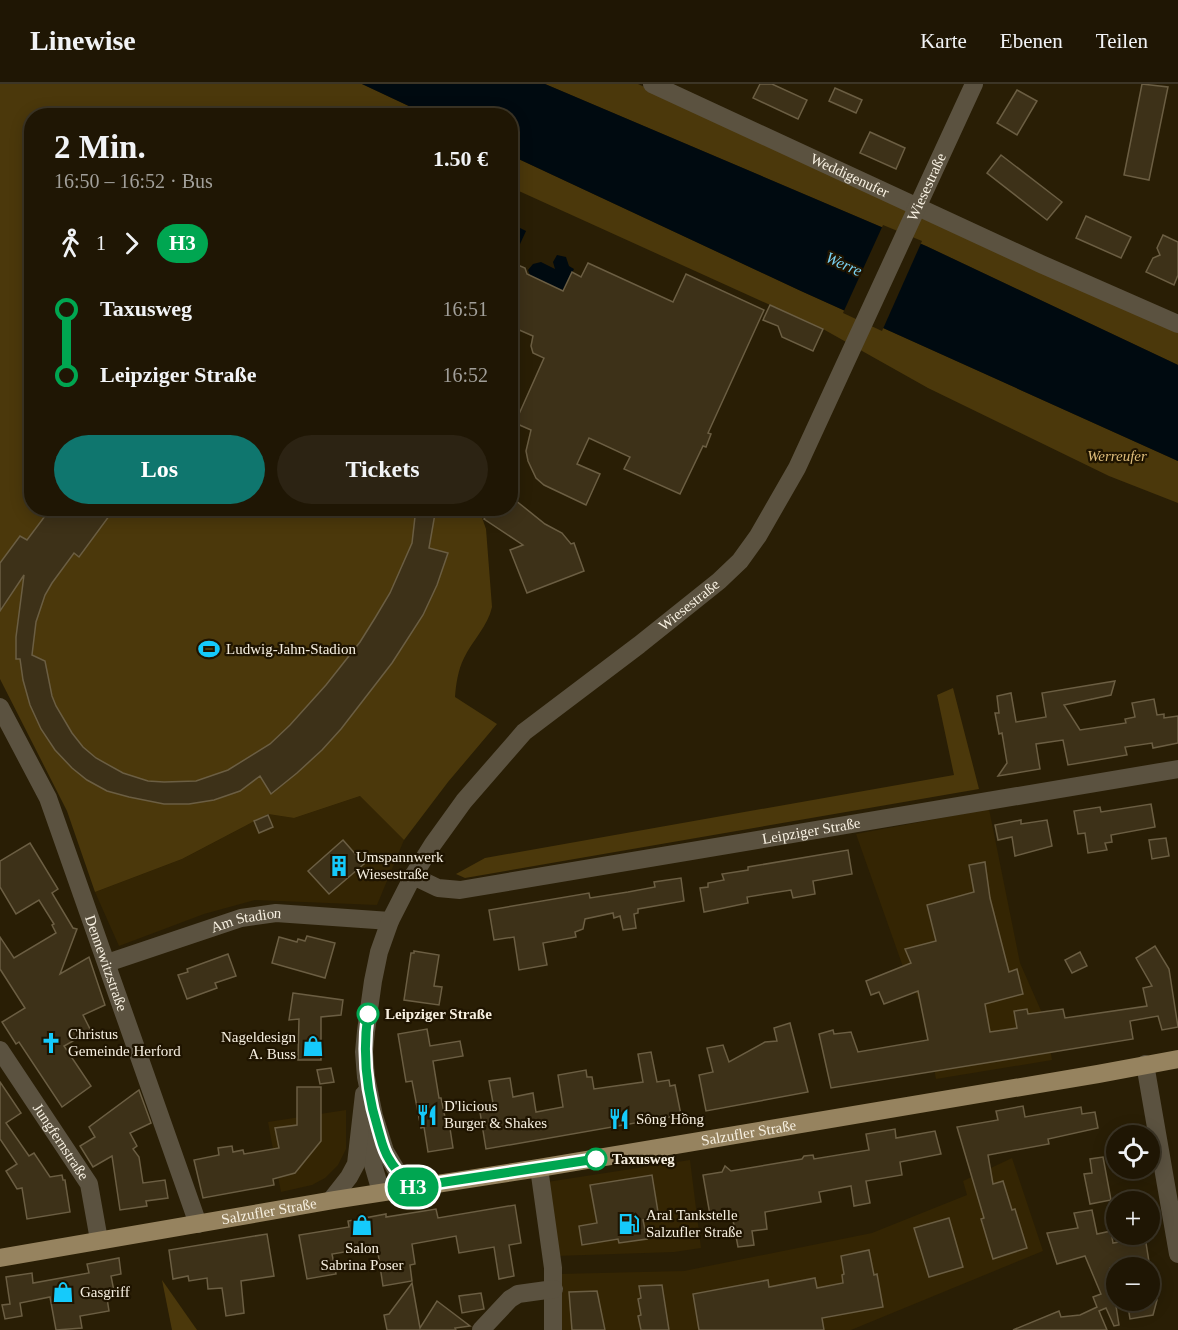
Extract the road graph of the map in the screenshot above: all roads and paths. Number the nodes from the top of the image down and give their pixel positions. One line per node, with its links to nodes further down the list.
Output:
1 (652, 84): 3 (street, Weddigenufer)
2 (974, 84): 3 (street, Wiesestraße)
3 (913, 213): 4 (street, Weddigenufer); 7 (street, Wiesestraße)
4 (1178, 324)
5 (0, 707): 9 (street, Dennewitzstraße)
6 (1178, 769): 7 (street, Leipziger Straße)
7 (413, 876): 8 (street, Wiesestraße)
8 (390, 921): 9 (street, Am Stadion); 13 (street, Wiesestraße)
9 (107, 963): 20 (street, Dennewitzstraße)
10 (0, 1050): 21 (street, Jungfernstraße)
11 (1178, 1059): 12 (main road, Salzufler Straße)
12 (1145, 1064): 16 (main road, Salzufler Straße); 22 (street)
13 (366, 1077): 14 (street, Wiesestraße); 15 (street, Wiesestraße)
14 (363, 1101): 18 (street, Wiesestraße); 19 (street, Wiesestraße)
15 (389, 1159): 17 (street, Wiesestraße); 18 (street)
16 (539, 1168): 17 (main road, Salzufler Straße); 24 (street)
17 (412, 1187): 18 (main road, Salzufler Straße)
18 (381, 1192): 19 (main road, Salzufler Straße)
19 (331, 1200): 20 (main road, Salzufler Straße)
20 (198, 1224): 21 (main road, Salzufler Straße)
21 (99, 1240): 23 (main road, Salzufler Straße)
22 (1178, 1254)
23 (0, 1258)
24 (554, 1289): 25 (street); 26 (street)
25 (481, 1330)
26 (553, 1330)

